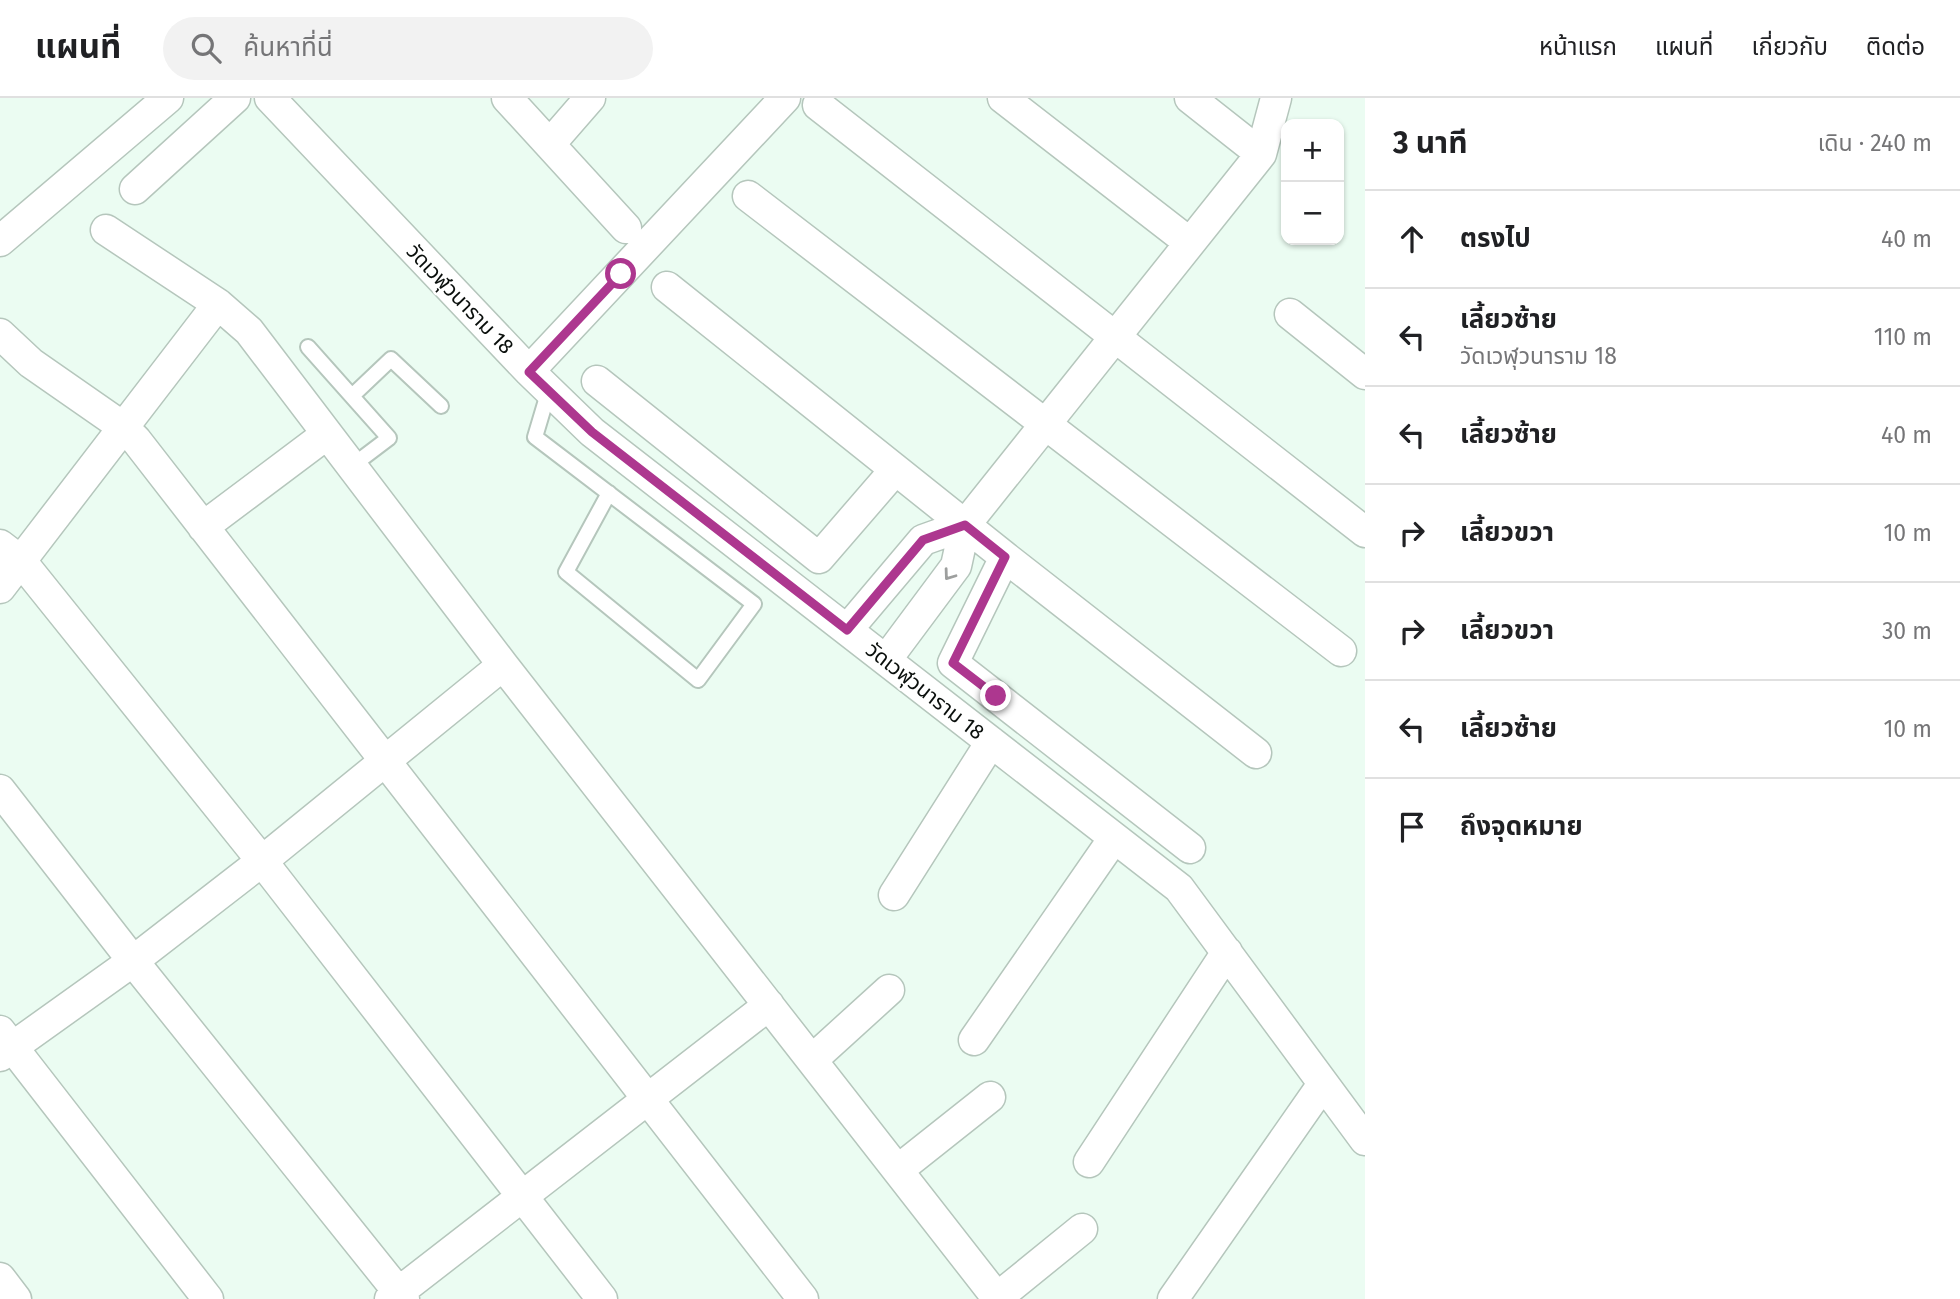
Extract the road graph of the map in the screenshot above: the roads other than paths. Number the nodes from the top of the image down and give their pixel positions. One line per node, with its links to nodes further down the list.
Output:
1 (168, 98): 17 (street)
2 (235, 98): 13 (street)
3 (270, 98): 27 (street, วัดเวฬุวนาราม 18)
4 (507, 98): 11 (street)
5 (590, 98): 11 (street)
6 (785, 98): 27 (street)
7 (1003, 98): 18 (street)
8 (1190, 98): 12 (street)
9 (1276, 98): 12 (street)
10 (818, 105): 23 (street)
11 (550, 144): 15 (street)
12 (1261, 154): 18 (street)
13 (135, 189)
14 (748, 196): 30 (street)
15 (626, 228)
16 (106, 230): 20 (street)
17 (0, 240)
18 (1190, 243): 23 (street)
19 (667, 287): 34 (street)
20 (218, 304): 31 (street); 32 (street)
21 (1290, 314): 25 (street)
22 (0, 334): 31 (street)
23 (1115, 336): 30 (street); 38 (street)
24 (308, 347): 28 (lane)
25 (1365, 374)
26 (597, 380): 34 (street)
27 (539, 381): 35 (lane); 42 (street, วัดเวฬุวนาราม 18)
28 (352, 396): 29 (lane); 33 (lane)
29 (441, 406)
30 (1044, 425): 36 (street); 43 (street)
31 (123, 427): 37 (street); 39 (street)
32 (327, 434): 33 (street); 37 (street)
33 (352, 466): 45 (street)
34 (895, 470): 36 (street)
35 (609, 494): 35 (lane)
36 (965, 525): 40 (street); 42 (street); 44 (street, one-way to 44)
37 (203, 527): 48 (street)
38 (1365, 531)
39 (10, 553): 41 (street); 52 (street)
40 (1005, 557): 47 (street); 51 (street)
41 (0, 588)
42 (847, 630): 44 (street, วัดเวฬุวนาราม 18)
43 (1341, 651)
44 (886, 660): 46 (street, วัดเวฬุวนาราม 18)
45 (503, 665): 48 (street); 57 (street)
46 (990, 742): 50 (street, วัดเวฬุวนาราม 18); 53 (street)
47 (1256, 753)
48 (384, 763): 52 (street); 63 (street)
49 (0, 790): 55 (street)
50 (1114, 838): 54 (street, วัดเวฬุวนาราม 18); 58 (street)
51 (1190, 848)
52 (262, 861): 55 (street); 67 (street)
53 (894, 895)
54 (1227, 952): 61 (street, วัดเวฬุวนาราม 18); 65 (street)
55 (133, 961): 59 (street); 70 (street)
56 (889, 990): 60 (street)
57 (769, 1005): 60 (street); 63 (street)
58 (974, 1040)
59 (4, 1044): 72 (street)
60 (812, 1060): 66 (street)
61 (1323, 1084): 64 (street, วัดเวฬุวนาราม 18); 76 (street)
62 (990, 1097): 66 (street)
63 (647, 1099): 67 (street); 74 (street)
64 (1365, 1140)
65 (1089, 1162)
66 (898, 1170): 75 (street)
67 (522, 1196): 70 (street); 73 (street)
68 (1082, 1228): 75 (street)
69 (0, 1278): 71 (street)
70 (397, 1297)
71 (16, 1299)
72 (208, 1299)
73 (602, 1299)
74 (803, 1299)
75 (997, 1299)
76 (1173, 1299)

